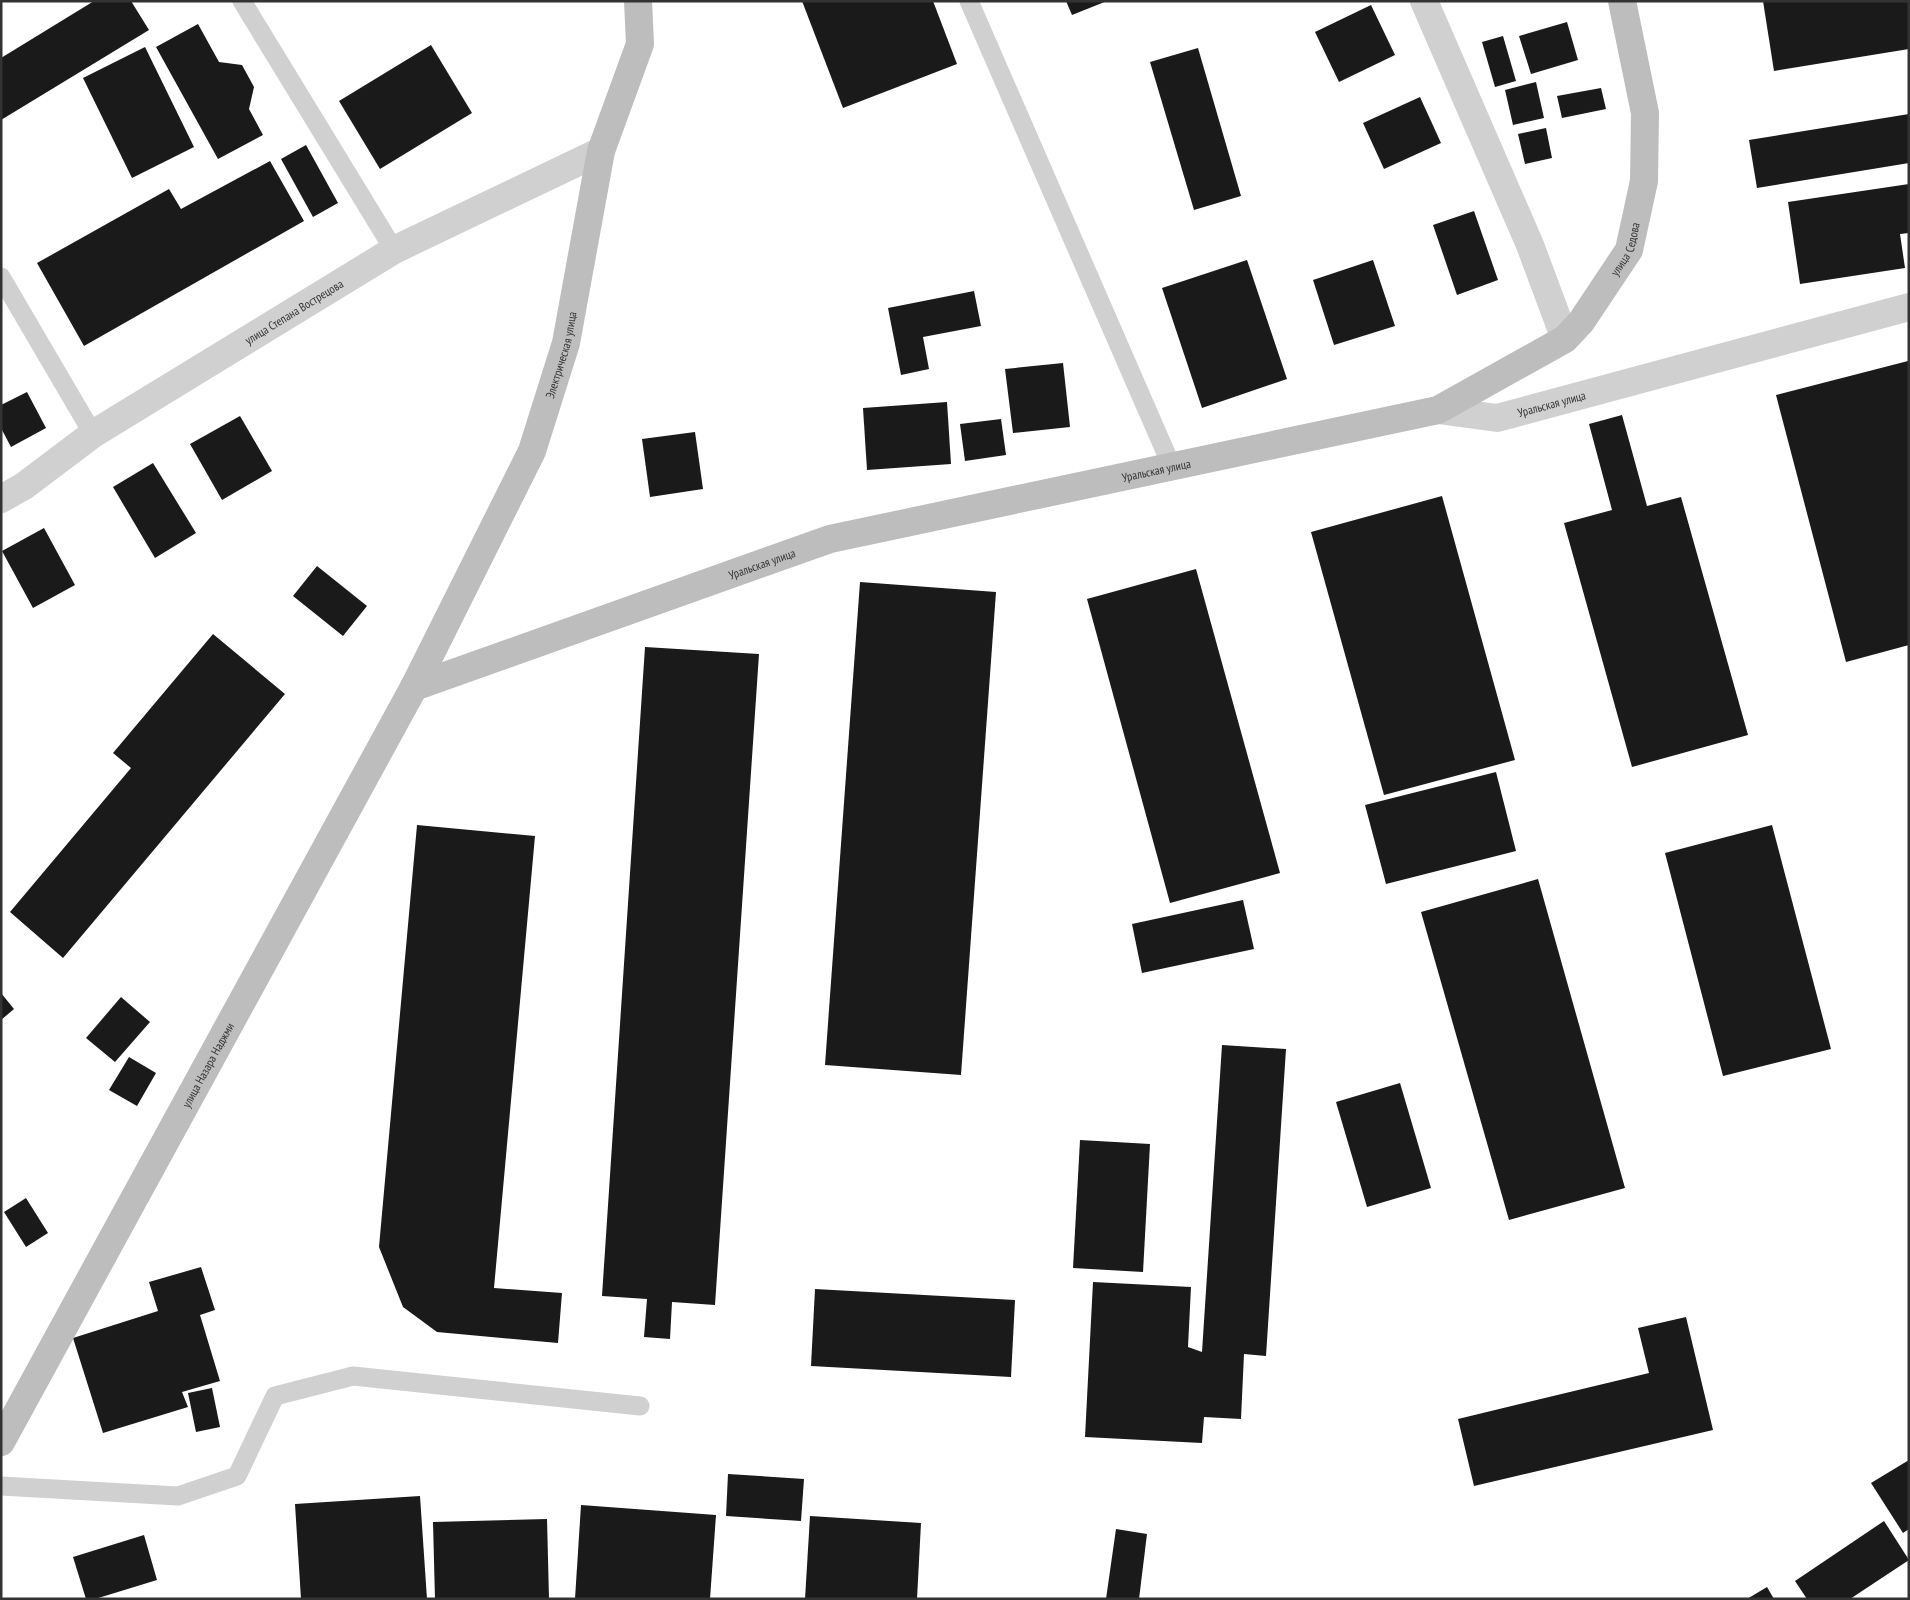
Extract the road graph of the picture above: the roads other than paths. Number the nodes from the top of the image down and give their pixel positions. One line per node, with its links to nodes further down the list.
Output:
1 (242, 1): 7 (lane)
2 (638, 1): 6 (street, Электрическая улица)
3 (969, 1): 13 (lane)
4 (1424, 1): 10 (street)
5 (1622, 1): 10 (street, улица Седова)
6 (601, 150): 7 (street, улица Степана Вострецова); 15 (street, Электрическая улица)
7 (394, 250): 12 (street, улица Степана Вострецова)
8 (1, 277): 12 (lane)
9 (1909, 307): 11 (street, Уральская улица)
10 (1565, 339): 11 (street, улица Седова)
11 (1438, 410): 13 (street, Уральская улица)
12 (93, 434): 14 (street, улица Степана Вострецова)
13 (1172, 467): 15 (street, Уральская улица)
14 (4, 492)
15 (414, 688): 17 (street, улица Назара Наджми)
16 (640, 1406): 18 (lane)
17 (1, 1442)
18 (1, 1486)

